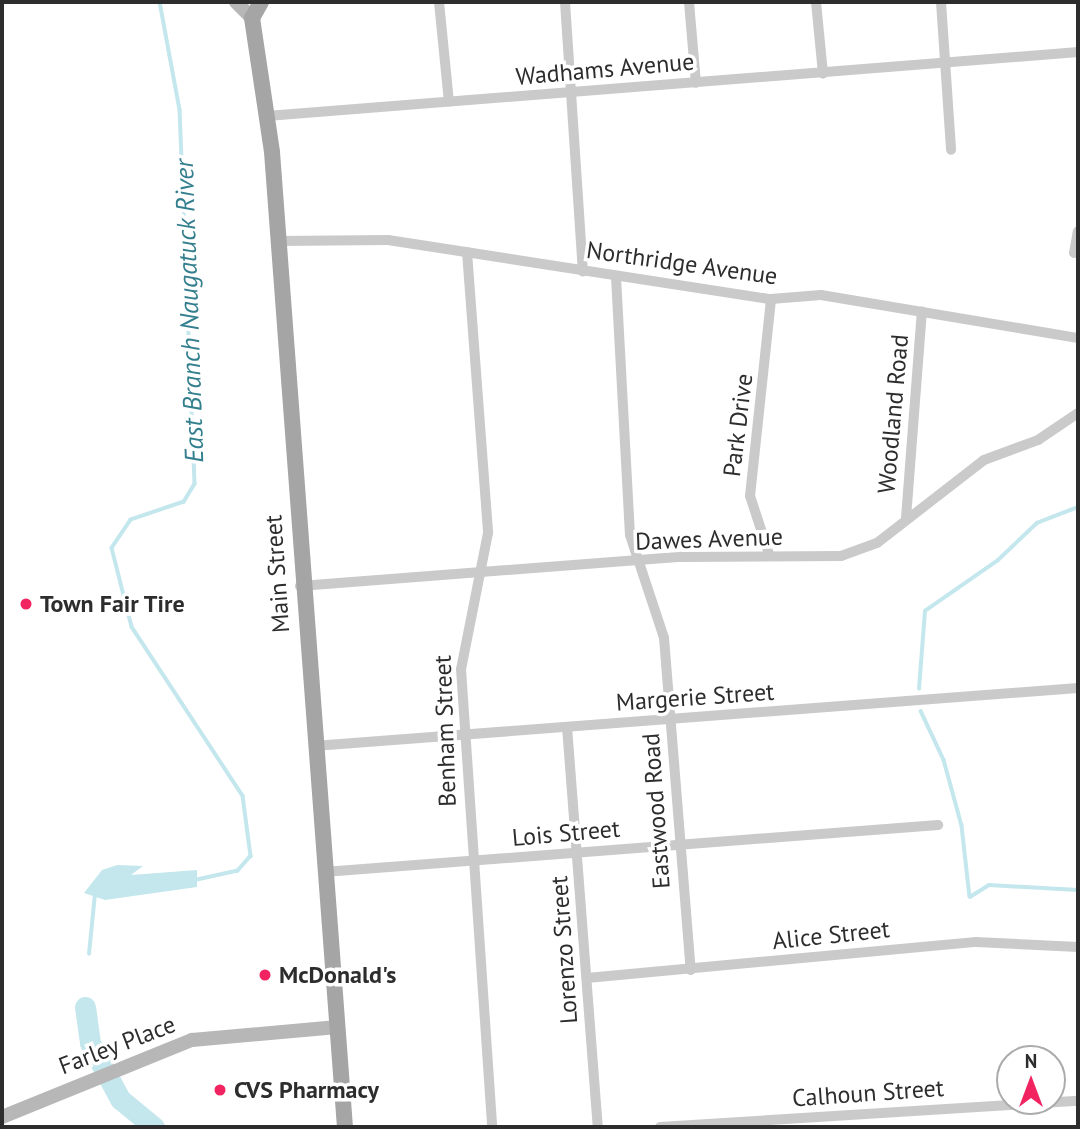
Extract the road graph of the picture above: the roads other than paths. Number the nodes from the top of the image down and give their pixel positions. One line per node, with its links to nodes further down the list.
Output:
1 (236, 2): 8 (main road)
2 (261, 2): 8 (main road)
3 (439, 2): 14 (street)
4 (565, 2): 13 (street)
5 (689, 2): 12 (street)
6 (816, 2): 11 (street)
7 (941, 2): 10 (street)
8 (251, 18): 15 (main road, Main Street)
9 (1078, 52): 10 (street, Wadhams Avenue)
10 (946, 63): 11 (street, Wadhams Avenue); 16 (street)
11 (823, 74): 12 (street, Wadhams Avenue)
12 (696, 83): 13 (street, Wadhams Avenue)
13 (572, 93): 14 (street, Wadhams Avenue); 21 (street)
14 (449, 102): 15 (street, Wadhams Avenue)
15 (267, 116): 18 (main road, Main Street)
16 (951, 150)
17 (1078, 231): 20 (street)
18 (279, 242): 19 (street, Northridge Avenue); 31 (main road, Main Street)
19 (467, 252): 21 (street, Northridge Avenue); 30 (street, Benham Street)
20 (1074, 253)
21 (583, 271): 22 (street, Northridge Avenue)
22 (616, 277): 23 (street, Northridge Avenue); 29 (street, Eastwood Road)
23 (771, 299): 24 (street, Northridge Avenue); 28 (street, Park Drive)
24 (922, 312): 25 (street, Northridge Avenue); 27 (street, Woodland Road)
25 (1078, 338)
26 (1078, 413): 27 (street, Dawes Avenue)
27 (906, 518): 28 (street, Dawes Avenue)
28 (769, 554): 29 (street, Dawes Avenue)
29 (637, 562): 30 (street, Dawes Avenue); 33 (street, Eastwood Road)
30 (484, 574): 31 (street, Dawes Avenue); 35 (street, Benham Street)
31 (300, 586): 36 (main road, Main Street)
32 (1078, 688): 33 (street, Margerie Street)
33 (670, 720): 34 (street, Margerie Street); 38 (street, Eastwood Road)
34 (567, 727): 35 (street, Margerie Street); 39 (street, Lorenzo Street)
35 (464, 734): 36 (street, Margerie Street); 40 (street, Benham Street)
36 (314, 746): 41 (main road, Main Street)
37 (938, 825): 38 (street, Lois Street)
38 (679, 846): 39 (street, Lois Street); 43 (street, Eastwood Road)
39 (578, 853): 40 (street, Lois Street); 44 (street, Lorenzo Street)
40 (473, 862): 41 (street, Lois Street); 49 (street, Benham Street)
41 (324, 873): 45 (main road, Main Street)
42 (1078, 947): 43 (street, Alice Street)
43 (691, 970): 44 (street, Alice Street)
44 (587, 978): 50 (street, Lorenzo Street)
45 (337, 1027): 47 (main road, Farley Place); 48 (main road, Main Street)
46 (1078, 1101): 51 (street, Calhoun Street)
47 (2, 1117)
48 (345, 1127)
49 (492, 1127)
50 (598, 1127)
51 (660, 1127)

